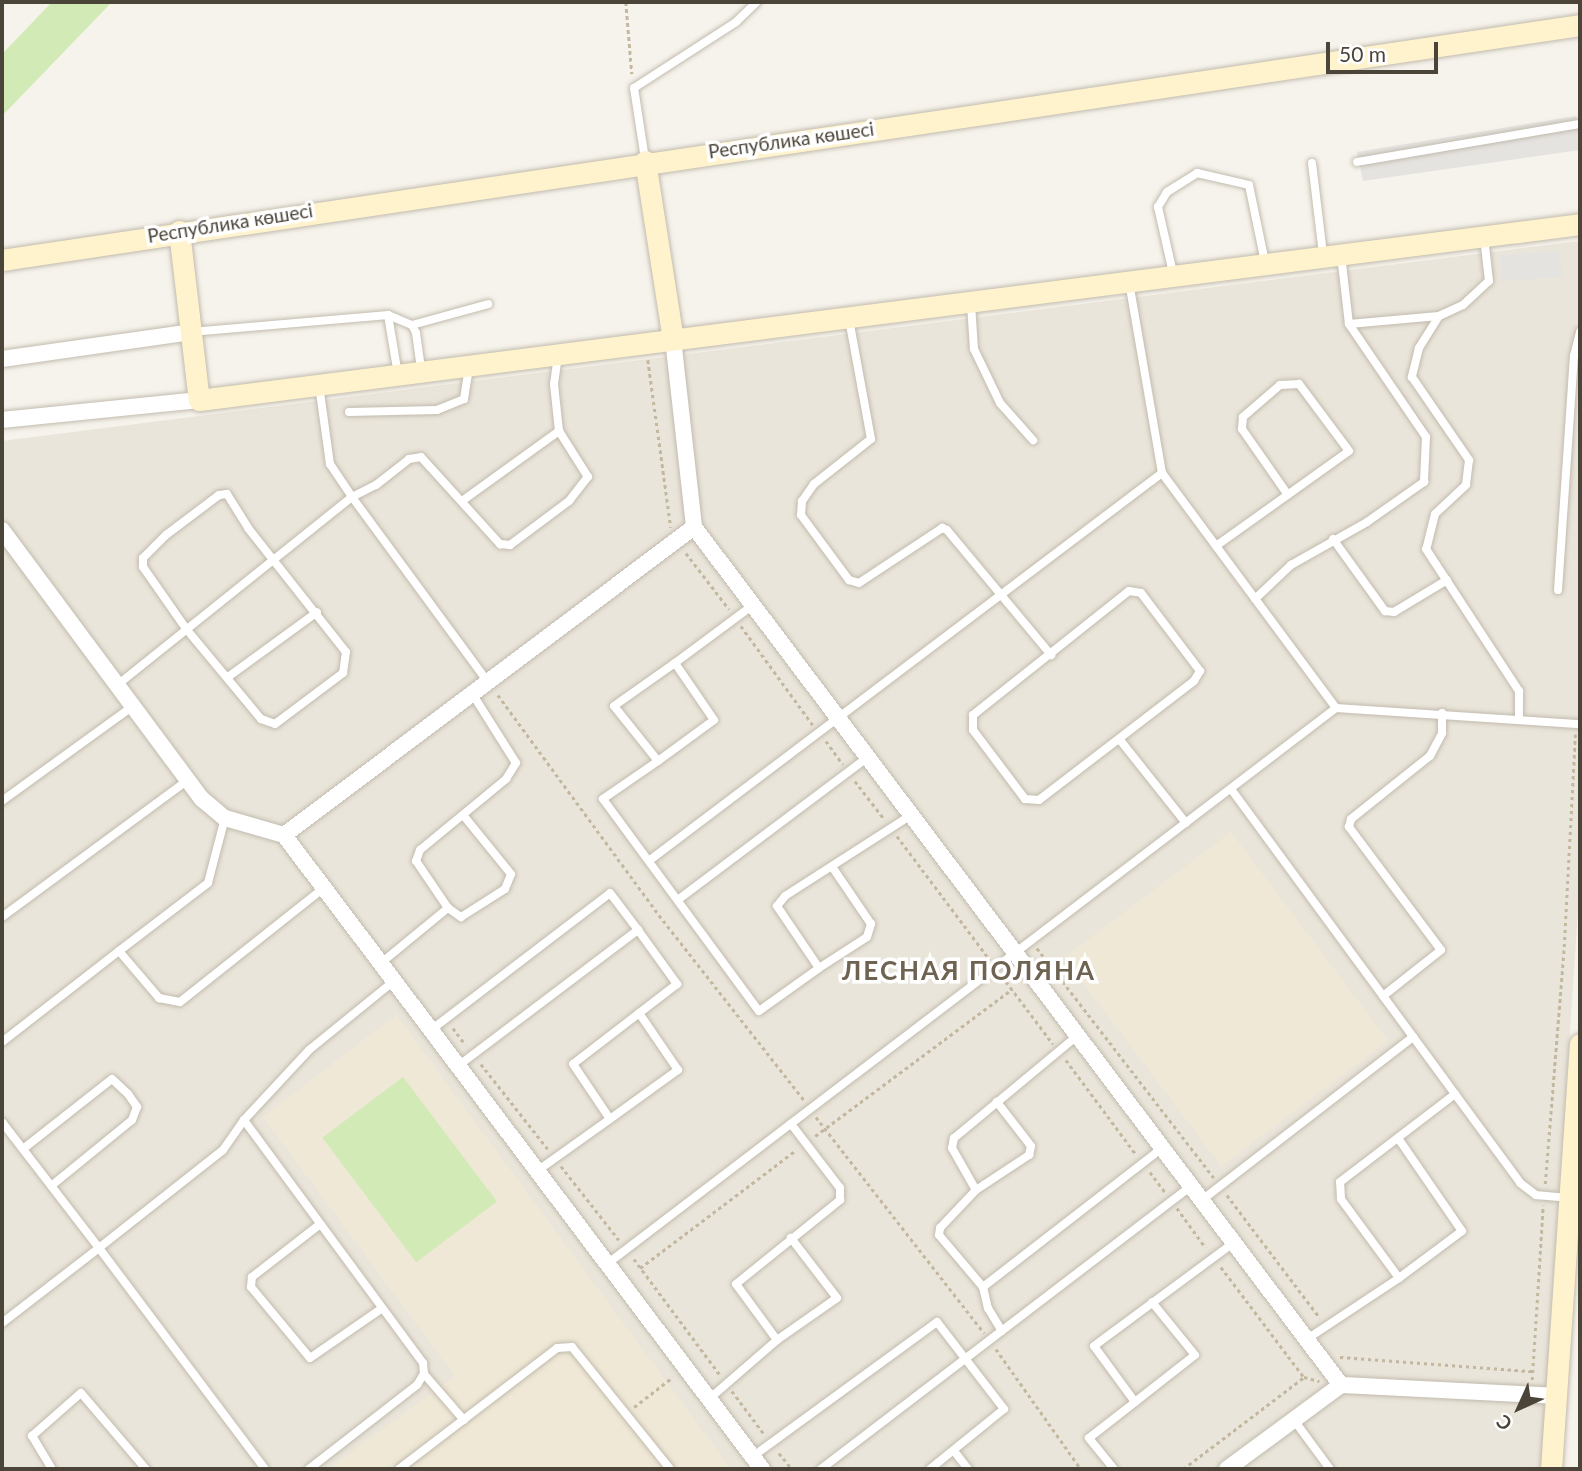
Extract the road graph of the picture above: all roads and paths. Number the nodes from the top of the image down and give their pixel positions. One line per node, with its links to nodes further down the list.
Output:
1 (626, 2): 4 (path)
2 (757, 2): 4 (lane)
3 (1580, 25): 6 (street, Республика көшесі)
4 (634, 88): 6 (lane)
5 (1580, 124): 7 (lane)
6 (645, 162): 10 (street, Республика көшесі); 26 (street)
7 (1357, 162)
8 (1312, 163): 12 (lane)
9 (1580, 224): 11 (street)
10 (179, 231): 13 (street, Республика көшесі); 24 (street)
11 (1484, 237): 12 (street); 20 (lane)
12 (1332, 256): 14 (street); 22 (lane)
13 (2, 260)
14 (1265, 264): 15 (street); 15 (lane)
15 (1174, 276): 16 (street)
16 (1129, 282): 17 (street); 38 (lane)
17 (971, 301): 21 (street); 37 (lane)
18 (488, 304): 23 (lane)
19 (388, 316): 23 (lane); 24 (lane); 31 (lane)
20 (1439, 316): 22 (lane); 47 (lane)
21 (849, 317): 26 (street); 49 (lane)
22 (1349, 324): 44 (lane)
23 (412, 325): 30 (lane)
24 (191, 331): 28 (street); 33 (street)
25 (1580, 332): 48 (lane)
26 (673, 339): 27 (street); 42 (street)
27 (558, 354): 29 (street); 36 (lane)
28 (2, 359)
29 (469, 366): 30 (street); 34 (lane)
30 (421, 372): 31 (street)
31 (398, 375): 32 (street)
32 (319, 385): 33 (street); 40 (lane)
33 (199, 401): 35 (street)
34 (349, 412)
35 (2, 420)
36 (559, 431): 41 (lane); 41 (lane)
37 (1033, 440)
38 (1162, 473): 45 (lane); 49 (lane)
39 (1288, 495): 39 (lane); 45 (lane)
40 (352, 497): 41 (lane); 46 (lane); 57 (lane)
41 (462, 501)
42 (694, 527): 51 (street); 57 (street)
43 (2, 530): 58 (street)
44 (1333, 539): 47 (lane); 50 (lane)
45 (1216, 546): 50 (lane)
46 (276, 561): 52 (lane); 53 (lane); 53 (lane)
47 (1447, 580): 64 (lane)
48 (1559, 590)
49 (1002, 593): 54 (lane); 63 (lane)
50 (1255, 599): 61 (lane)
51 (753, 605): 55 (lane); 63 (street)
52 (317, 612): 56 (lane); 56 (lane)
53 (187, 630): 56 (lane); 58 (lane)
54 (1051, 655): 66 (lane); 66 (lane)
55 (675, 663): 68 (lane); 68 (lane)
56 (228, 677)
57 (488, 682): 59 (street); 103 (path)
58 (116, 686): 60 (street)
59 (472, 693): 72 (lane); 76 (street)
60 (132, 707): 69 (street); 71 (lane)
61 (1336, 708): 62 (lane); 70 (lane)
62 (1442, 713): 64 (lane); 91 (lane)
63 (837, 716): 67 (street); 77 (lane)
64 (1519, 719): 65 (lane)
65 (1578, 723): 119 (path)
66 (1120, 740): 75 (lane)
67 (868, 757): 73 (street); 80 (lane)
68 (658, 761): 77 (lane)
69 (188, 780): 74 (street); 82 (lane)
70 (1231, 789): 75 (lane); 91 (lane)
71 (2, 802)
72 (463, 815): 81 (lane); 81 (lane)
73 (911, 815): 78 (lane); 86 (street)
74 (225, 818): 76 (street); 85 (lane)
75 (1186, 823): 84 (lane)
76 (284, 835): 79 (street)
77 (650, 860): 80 (lane)
78 (833, 868): 88 (lane); 88 (lane)
79 (324, 888): 85 (lane); 87 (street)
80 (679, 899): 88 (lane)
81 (448, 908): 87 (lane)
82 (2, 917)
83 (638, 930): 92 (lane); 93 (lane); 99 (lane)
84 (1032, 940): 86 (lane); 117 (path)
85 (119, 951): 96 (lane)
86 (1015, 953): 94 (street); 103 (lane)
87 (381, 963): 89 (street)
88 (819, 968)
89 (394, 981): 93 (street); 105 (lane)
90 (1012, 989): 108 (path)
91 (1383, 996): 95 (lane)
92 (639, 1013): 104 (lane); 104 (lane)
93 (431, 1030): 99 (street)
94 (1077, 1036): 98 (lane); 111 (street)
95 (1413, 1037): 101 (lane); 117 (lane)
96 (2, 1042)
97 (1580, 1044): 100 (street)
98 (1059, 1051): 102 (lane); 113 (path)
99 (458, 1066): 114 (street)
100 (1579, 1088): 120 (street)
101 (1455, 1094): 109 (lane); 119 (lane)
102 (997, 1102): 118 (lane); 118 (lane)
103 (810, 1110): 107 (lane); 108 (path)
104 (610, 1119): 114 (lane)
105 (244, 1120): 123 (lane); 126 (lane)
106 (2, 1122): 112 (lane)
107 (791, 1124): 110 (lane); 128 (lane)
108 (825, 1129): 110 (path); 139 (path)
109 (1398, 1138): 130 (lane); 130 (lane)
110 (806, 1143): 124 (lane); 129 (path)
111 (1162, 1148): 113 (lane); 116 (street)
112 (23, 1149): 115 (lane); 115 (lane)
113 (1143, 1163): 122 (path); 131 (lane)
114 (537, 1171): 128 (street)
115 (51, 1186): 126 (lane)
116 (1191, 1186): 121 (street); 122 (lane)
117 (1220, 1186): 121 (lane); 135 (path)
118 (976, 1191): 131 (lane)
119 (1544, 1196): 120 (lane); 143 (path)
120 (1568, 1198): 148 (street)
121 (1202, 1200): 125 (street)
122 (1172, 1201): 127 (path); 136 (lane)
123 (319, 1225): 133 (lane); 133 (lane)
124 (791, 1238): 138 (lane); 138 (lane)
125 (1233, 1243): 127 (lane); 137 (street)
126 (99, 1248): 134 (lane); 158 (lane)
127 (1213, 1257): 132 (lane); 145 (path)
128 (607, 1264): 142 (street)
129 (640, 1268)
130 (1399, 1278): 135 (lane)
131 (983, 1287): 136 (lane)
132 (1152, 1302): 150 (lane); 150 (lane)
133 (381, 1309): 144 (lane)
134 (2, 1323)
135 (1326, 1326): 137 (lane)
136 (1002, 1331): 139 (lane)
137 (1307, 1339): 140 (street)
138 (777, 1340): 149 (lane)
139 (990, 1340): 141 (lane); 165 (path)
140 (1319, 1356): 143 (path); 146 (street)
141 (967, 1358): 154 (lane); 155 (lane); 162 (lane)
142 (685, 1368): 149 (street); 151 (path)
143 (1532, 1371): 147 (path)
144 (424, 1374): 152 (lane); 159 (lane)
145 (1304, 1377): 146 (path); 167 (path)
146 (1341, 1385): 147 (street); 153 (street)
147 (1531, 1395): 148 (street)
148 (1556, 1396): 170 (street)
149 (709, 1399): 155 (street)
150 (1135, 1402): 166 (lane)
151 (625, 1413): 152 (lane); 161 (lane)
152 (464, 1420): 160 (lane)
153 (1294, 1420): 168 (street); 169 (lane)
154 (954, 1451): 163 (lane); 164 (lane)
155 (757, 1463)
156 (52, 1469): 157 (lane)
157 (146, 1469)
158 (265, 1469)
159 (309, 1469)
160 (399, 1469)
161 (670, 1469)
162 (821, 1469)
163 (930, 1469)
164 (968, 1469)
165 (1081, 1469)
166 (1114, 1469)
167 (1183, 1469)
168 (1227, 1469)
169 (1331, 1469)
170 (1551, 1469)

